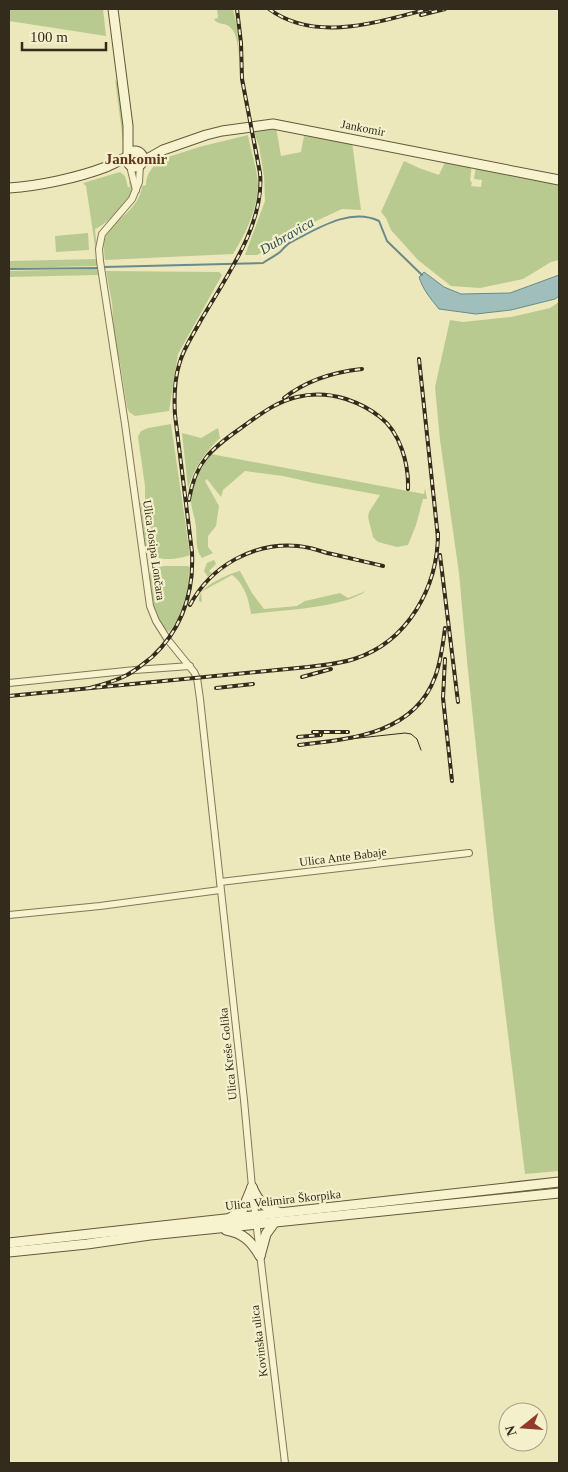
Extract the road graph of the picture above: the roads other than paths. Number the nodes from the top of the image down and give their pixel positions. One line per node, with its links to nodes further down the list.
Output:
1 (113, 9): 2 (main road)
2 (134, 159): 3 (main road, Jankomir); 4 (main road, Jankomir); 5 (street, Ulica Josipa Lončara)
3 (559, 180)
4 (9, 188)
5 (190, 666): 6 (street); 8 (street, Ulica Kreše Golika)
6 (9, 683)
7 (469, 854): 8 (street, Ulica Ante Babaje)
8 (220, 882): 9 (street, Ulica Kreše Golika)
9 (220, 890): 10 (street); 12 (street, Ulica Kreše Golika)
10 (9, 915)
11 (559, 1182): 14 (main road, Ulica Velimira Škorpika)
12 (252, 1187): 14 (main road); 15 (main road); 16 (street, Ulica Kreše Golika)
13 (559, 1194): 17 (main road, Ulica Velimira Škorpika)
14 (282, 1213): 16 (main road, Ulica Velimira Škorpika)
15 (227, 1220): 16 (main road, Ulica Velimira Škorpika); 19 (main road, Ulica Velimira Škorpika)
16 (256, 1220): 17 (main road, Ulica Velimira Škorpika); 18 (main road, Ulica Velimira Škorpika); 21 (street, Kovinska ulica)
17 (274, 1223): 21 (main road)
18 (216, 1228): 20 (main road, Ulica Velimira Škorpika); 21 (main road)
19 (9, 1243)
20 (9, 1252)
21 (260, 1256): 22 (street, Kovinska ulica)
22 (285, 1463)

